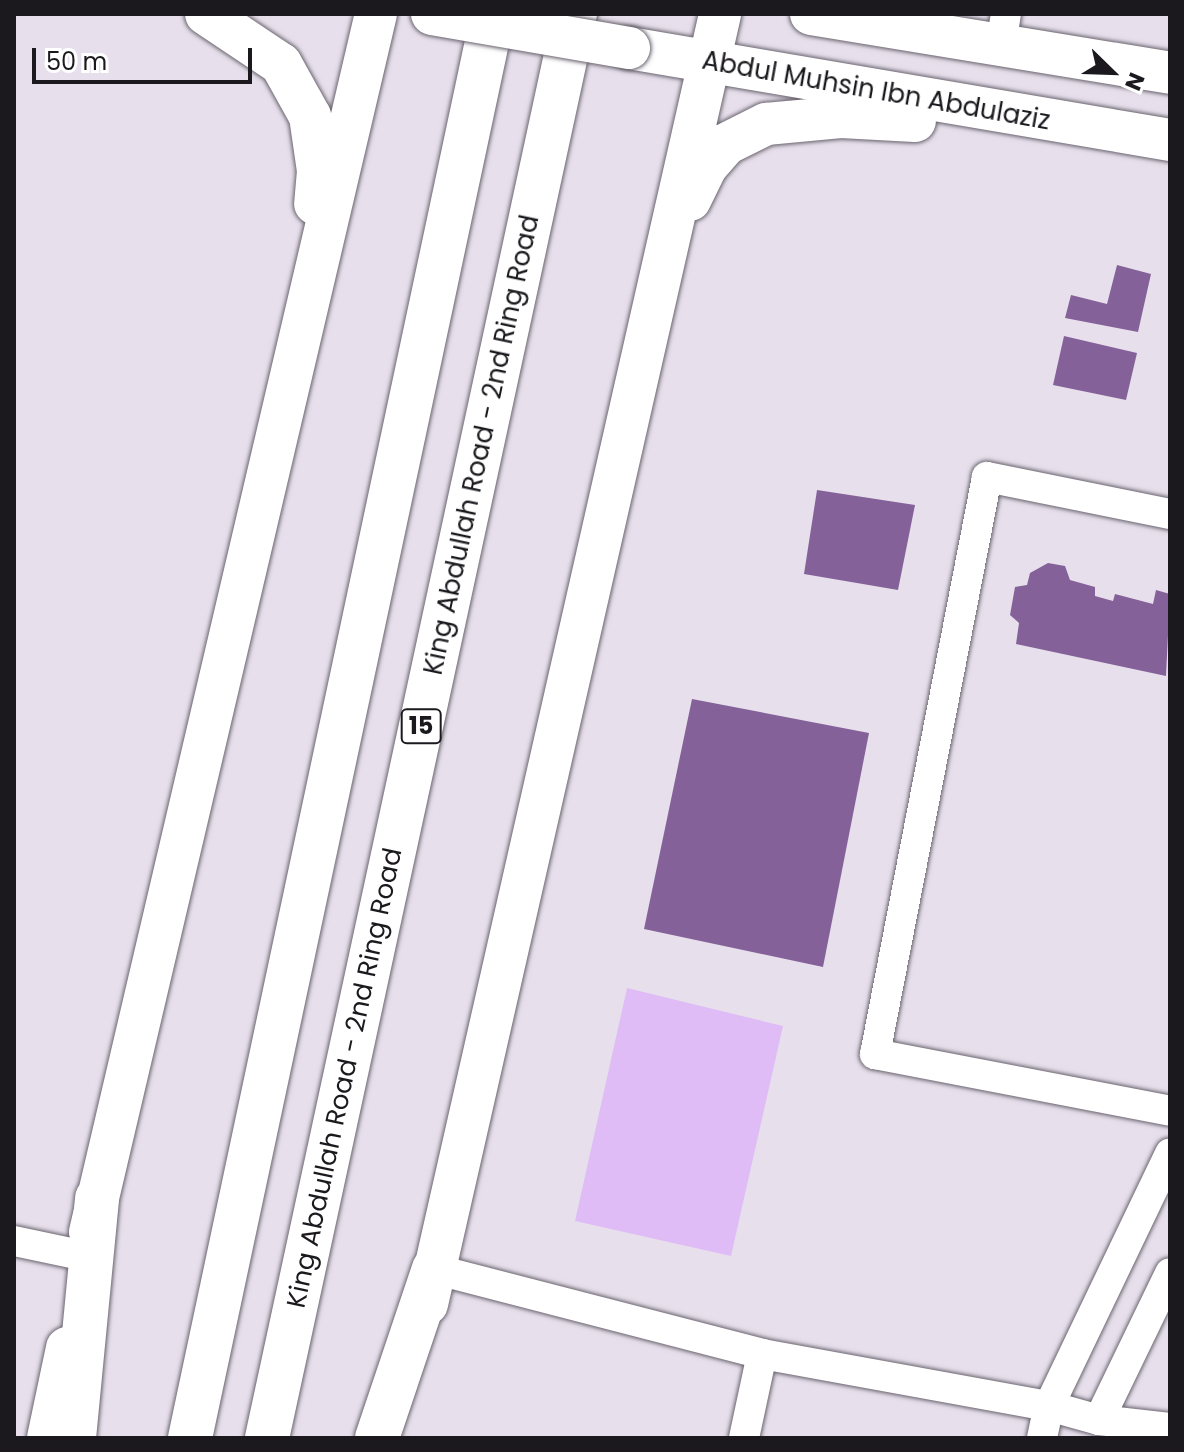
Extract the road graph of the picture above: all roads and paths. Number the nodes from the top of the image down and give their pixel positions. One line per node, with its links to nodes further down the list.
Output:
1 (206, 14): 15 (main road)
2 (376, 14): 15 (main road)
3 (432, 14): 10 (main road, Abdul Muhsin Ibn Abdulaziz, bridge)
4 (493, 14): 30 (highway)
5 (575, 14): 31 (highway, King Abdullah Road - 2nd Ring Road / 15)
6 (720, 14): 10 (main road)
7 (811, 14): 9 (main road)
8 (907, 14): 9 (main road)
9 (1004, 30): 11 (main road)
10 (708, 63): 12 (main road, Abdul Muhsin Ibn Abdulaziz); 14 (main road)
11 (1170, 73)
12 (1107, 129): 13 (main road, Abdul Muhsin Ibn Abdulaziz); 14 (main road)
13 (1170, 140)
14 (664, 256): 22 (main road)
15 (299, 338): 19 (main road)
16 (1170, 514): 17 (street)
17 (1170, 1111)
18 (1170, 1153): 25 (street)
19 (97, 1198): 21 (main road); 29 (highway)
20 (14, 1241): 21 (street)
21 (85, 1256): 28 (main road)
22 (434, 1269): 24 (street); 32 (highway); 33 (main road)
23 (1170, 1273): 26 (street)
24 (762, 1354): 25 (street); 34 (street)
25 (1049, 1406): 26 (street); 35 (street)
26 (1099, 1420): 27 (street)
27 (1170, 1428)
28 (48, 1438)
29 (74, 1438)
30 (190, 1438)
31 (267, 1438)
32 (377, 1438)
33 (399, 1438)
34 (744, 1438)
35 (1042, 1438)

